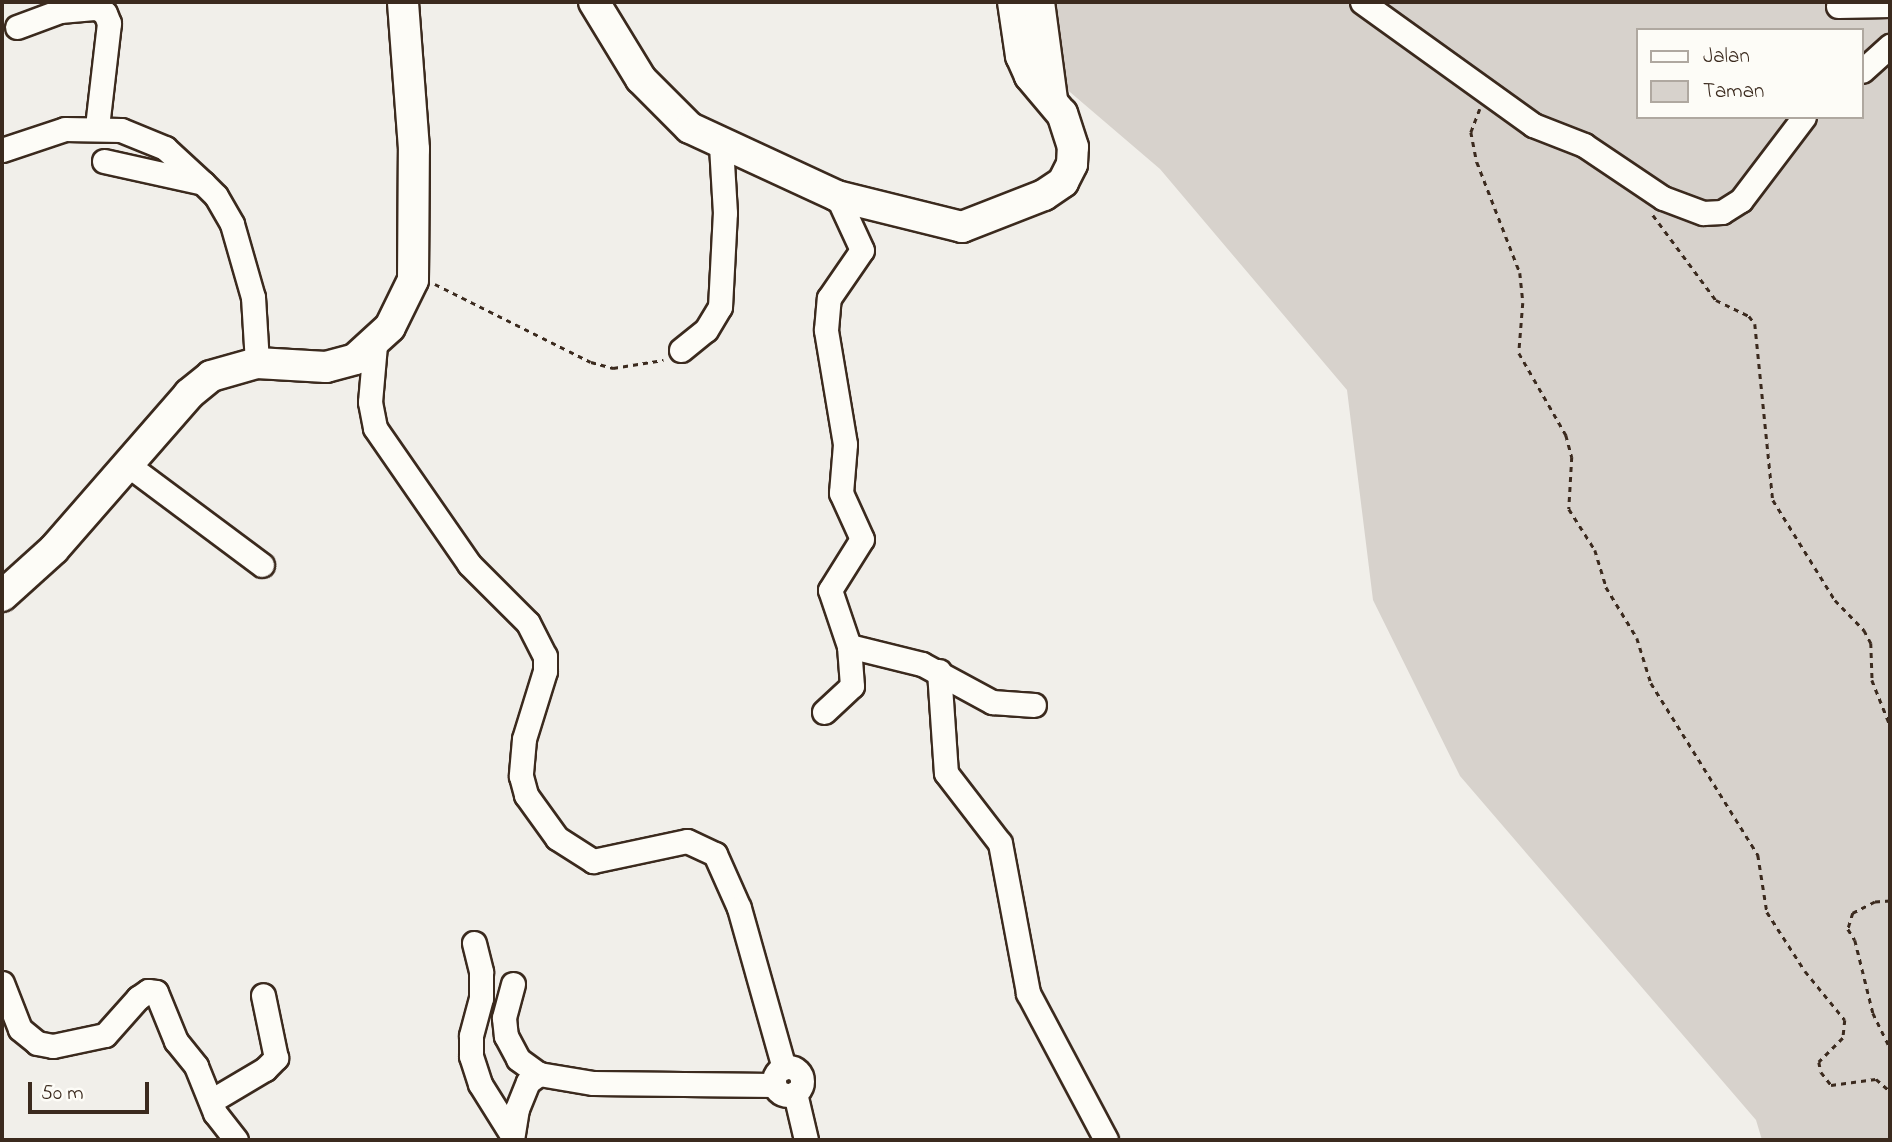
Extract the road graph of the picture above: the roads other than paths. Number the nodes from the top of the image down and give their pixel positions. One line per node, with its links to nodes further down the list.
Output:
1 (403, 2): 19 (main road)
2 (594, 2): 14 (main road)
3 (1013, 2): 11 (main road)
4 (1039, 2): 11 (main road)
5 (1362, 2): 12 (street)
6 (1890, 5): 7 (street)
7 (1838, 6)
8 (17, 27): 13 (street)
9 (1888, 53): 10 (street)
10 (1864, 70)
11 (1052, 100): 18 (main road)
12 (1802, 119)
13 (97, 127): 15 (street); 17 (street)
14 (721, 145): 18 (main road); 20 (street)
15 (2, 150)
16 (104, 161): 17 (street)
17 (203, 183): 21 (street)
18 (837, 196): 25 (street)
19 (374, 345): 21 (main road); 34 (street)
20 (681, 350)
21 (257, 363): 22 (main road)
22 (128, 465): 23 (street); 24 (main road)
23 (262, 565)
24 (2, 596)
25 (849, 646): 26 (street); 28 (street)
26 (939, 671): 27 (street); 39 (street)
27 (1034, 705)
28 (824, 712)
29 (474, 943): 36 (street)
30 (2, 983): 35 (street)
31 (513, 984): 33 (street)
32 (263, 995): 35 (street)
33 (539, 1074): 34 (street); 36 (street)
34 (784, 1082): 38 (street)
35 (211, 1101): 37 (street)
36 (512, 1138)
37 (236, 1140)
38 (806, 1140)
39 (1106, 1140)

